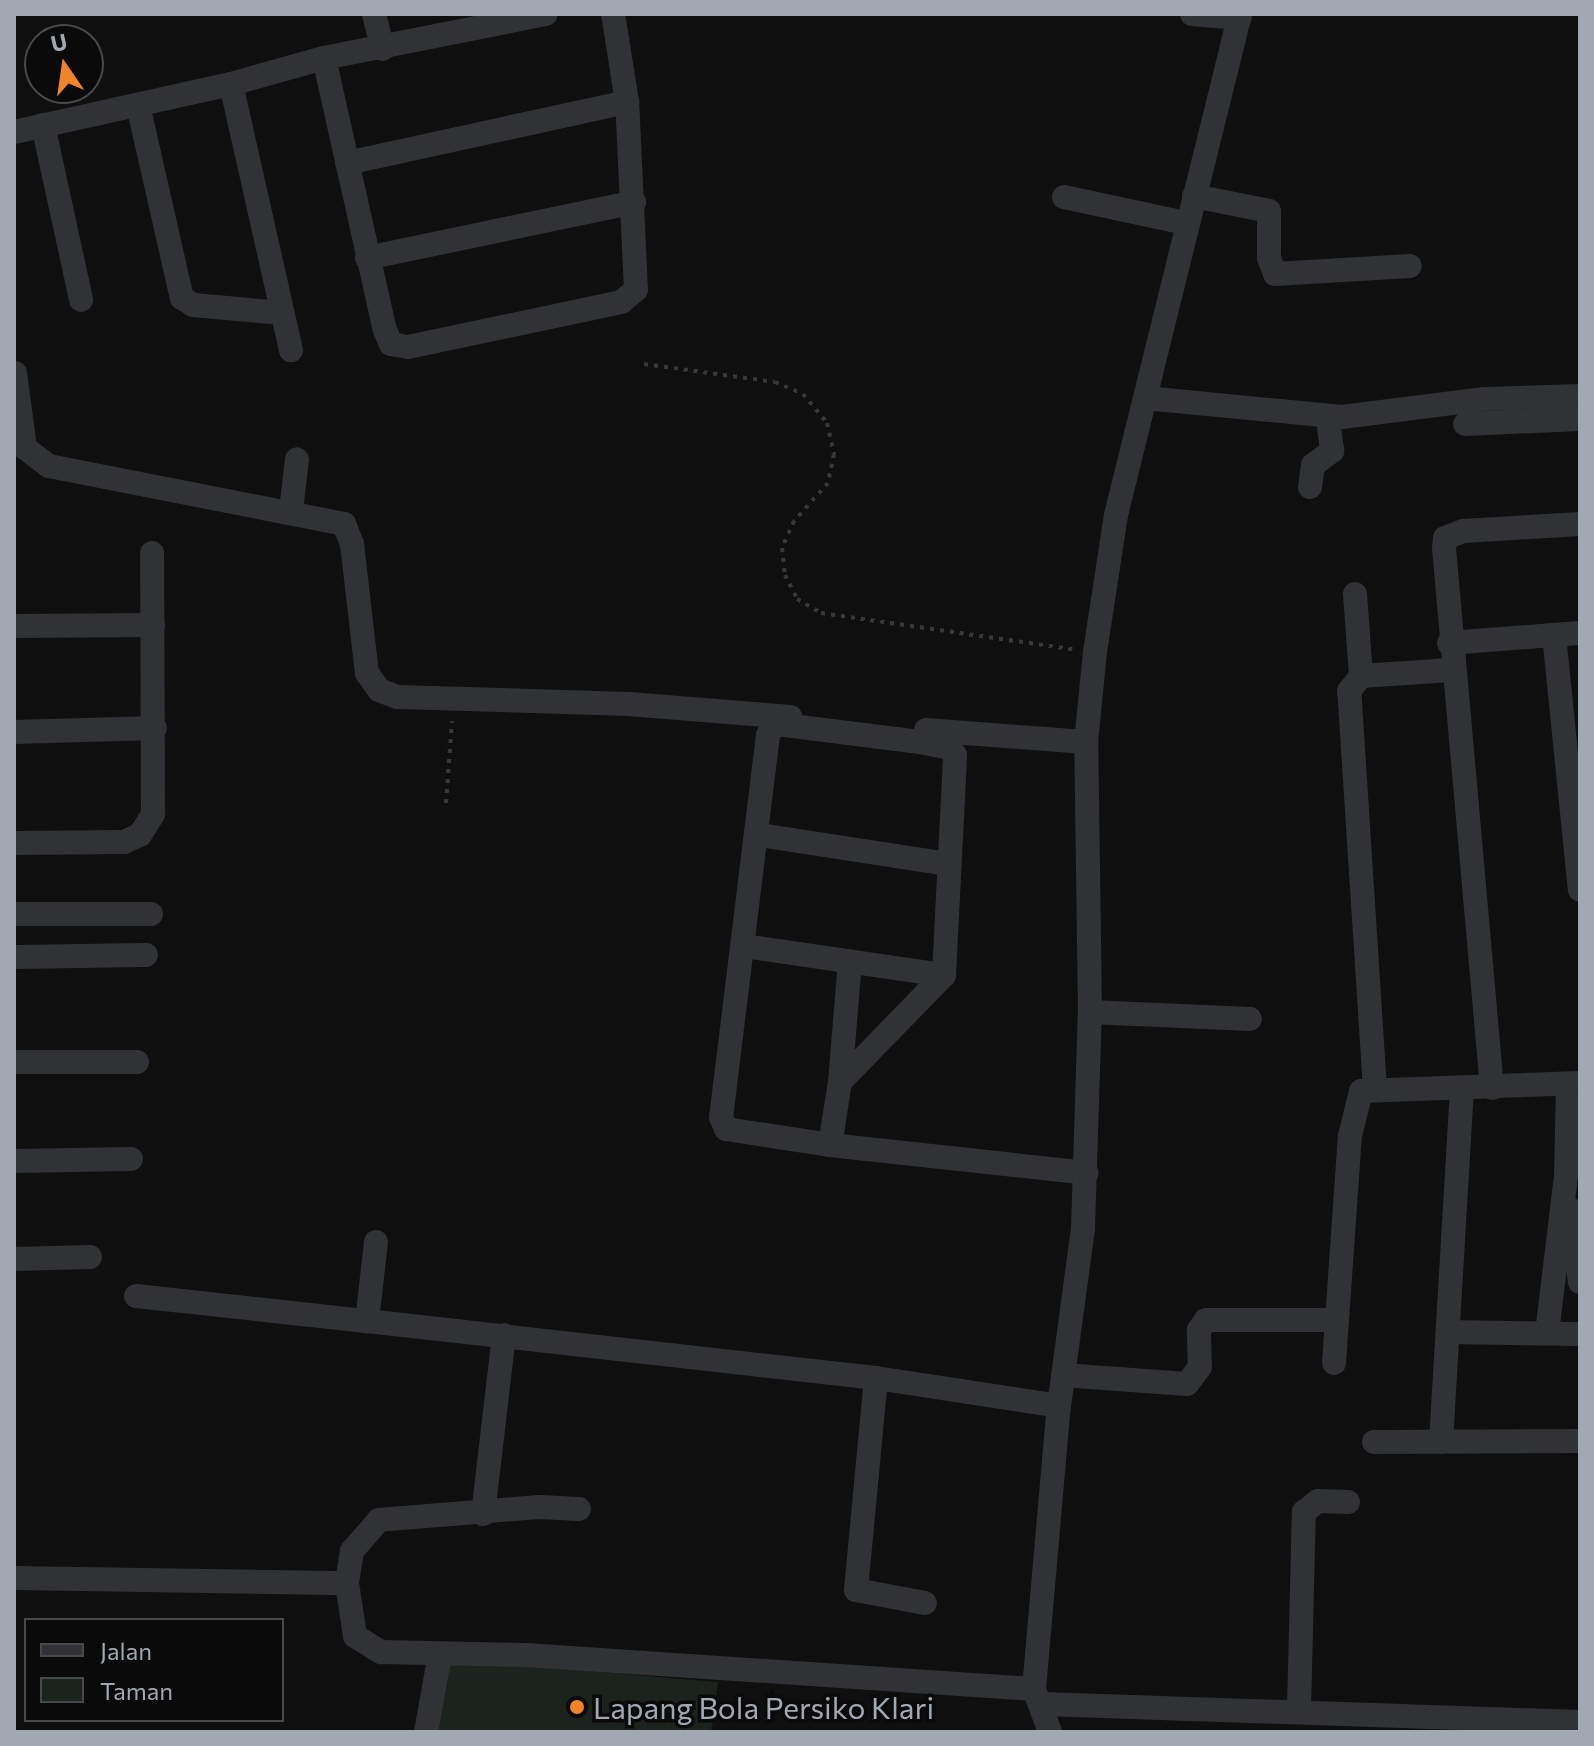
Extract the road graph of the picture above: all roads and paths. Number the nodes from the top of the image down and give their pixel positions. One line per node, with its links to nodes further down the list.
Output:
1 (374, 14): 6 (street)
2 (546, 14): 6 (street)
3 (613, 14): 9 (street)
4 (1192, 14): 5 (street)
5 (1240, 16): 14 (street)
6 (383, 49): 7 (street)
7 (324, 58): 8 (street); 13 (street)
8 (231, 84): 10 (street); 21 (street)
9 (627, 102): 13 (street); 16 (street)
10 (138, 105): 11 (street); 21 (street)
11 (43, 125): 12 (street); 20 (street)
12 (14, 132)
13 (347, 163): 18 (street)
14 (1194, 196): 17 (street); 19 (street)
15 (1064, 197): 17 (street)
16 (634, 202): 18 (street); 18 (street)
17 (1185, 223): 26 (street)
18 (367, 258)
19 (1410, 266)
20 (81, 300)
21 (283, 313): 22 (street)
22 (291, 350)
23 (644, 364): 41 (path)
24 (15, 373): 32 (street)
25 (1580, 396): 27 (street)
26 (1145, 398): 27 (street); 41 (street)
27 (1328, 416): 31 (street)
28 (1580, 419): 29 (street)
29 (1465, 424)
30 (297, 459): 32 (street)
31 (1310, 487)
32 (291, 511): 44 (street)
33 (1580, 524): 40 (street)
34 (152, 553): 36 (street)
35 (1355, 594): 43 (street)
36 (153, 625): 37 (street); 46 (street)
37 (14, 626)
38 (1580, 633): 39 (street)
39 (1554, 635): 40 (street); 53 (street)
40 (1449, 643): 42 (street)
41 (1095, 652): 48 (street)
42 (1451, 670): 43 (street); 67 (street)
43 (1361, 676): 68 (street)
44 (454, 698): 45 (street); 49 (path)
45 (775, 720): 48 (street); 50 (street); 52 (street)
46 (155, 728): 47 (street); 51 (street)
47 (14, 732)
48 (1086, 742): 61 (street)
49 (446, 803)
50 (759, 835): 52 (street); 56 (street)
51 (14, 843)
52 (949, 864): 60 (street)
53 (1580, 890)
54 (14, 914): 55 (street)
55 (151, 914)
56 (744, 946): 59 (street); 70 (street)
57 (146, 955): 58 (street)
58 (14, 957)
59 (850, 961): 60 (street); 65 (street)
60 (944, 975): 65 (street)
61 (1090, 1012): 62 (street); 73 (street)
62 (1250, 1019)
63 (14, 1062): 64 (street)
64 (137, 1062)
65 (840, 1082): 70 (street)
66 (1574, 1084): 67 (street); 74 (street)
67 (1492, 1088): 69 (street)
68 (1375, 1089): 69 (street); 80 (street)
69 (1462, 1090): 82 (street)
70 (830, 1145): 73 (street)
71 (131, 1159): 72 (street)
72 (14, 1161)
73 (1086, 1173): 87 (street)
74 (1566, 1175): 78 (street); 83 (street)
75 (376, 1242): 81 (street)
76 (90, 1257): 77 (street)
77 (14, 1259)
78 (1580, 1282)
79 (136, 1296): 81 (street)
80 (1337, 1320): 86 (street); 87 (street)
81 (367, 1321): 85 (street)
82 (1448, 1332): 83 (street); 92 (street)
83 (1547, 1333): 84 (street)
84 (1580, 1334)
85 (504, 1335): 88 (street); 95 (street)
86 (1334, 1363)
87 (1063, 1375): 89 (street)
88 (876, 1378): 89 (street); 98 (street)
89 (1059, 1406): 100 (street)
90 (1580, 1441): 92 (street)
91 (1374, 1442): 92 (street)
92 (1441, 1442)
93 (1348, 1502): 101 (street)
94 (579, 1509): 95 (street)
95 (483, 1514): 97 (street)
96 (14, 1578): 97 (street)
97 (347, 1583): 99 (street)
98 (925, 1603)
99 (440, 1654): 100 (street); 103 (street)
100 (1038, 1697): 101 (street); 104 (street)
101 (1299, 1710): 102 (street)
102 (1580, 1722)
103 (426, 1732)
104 (1050, 1732)

